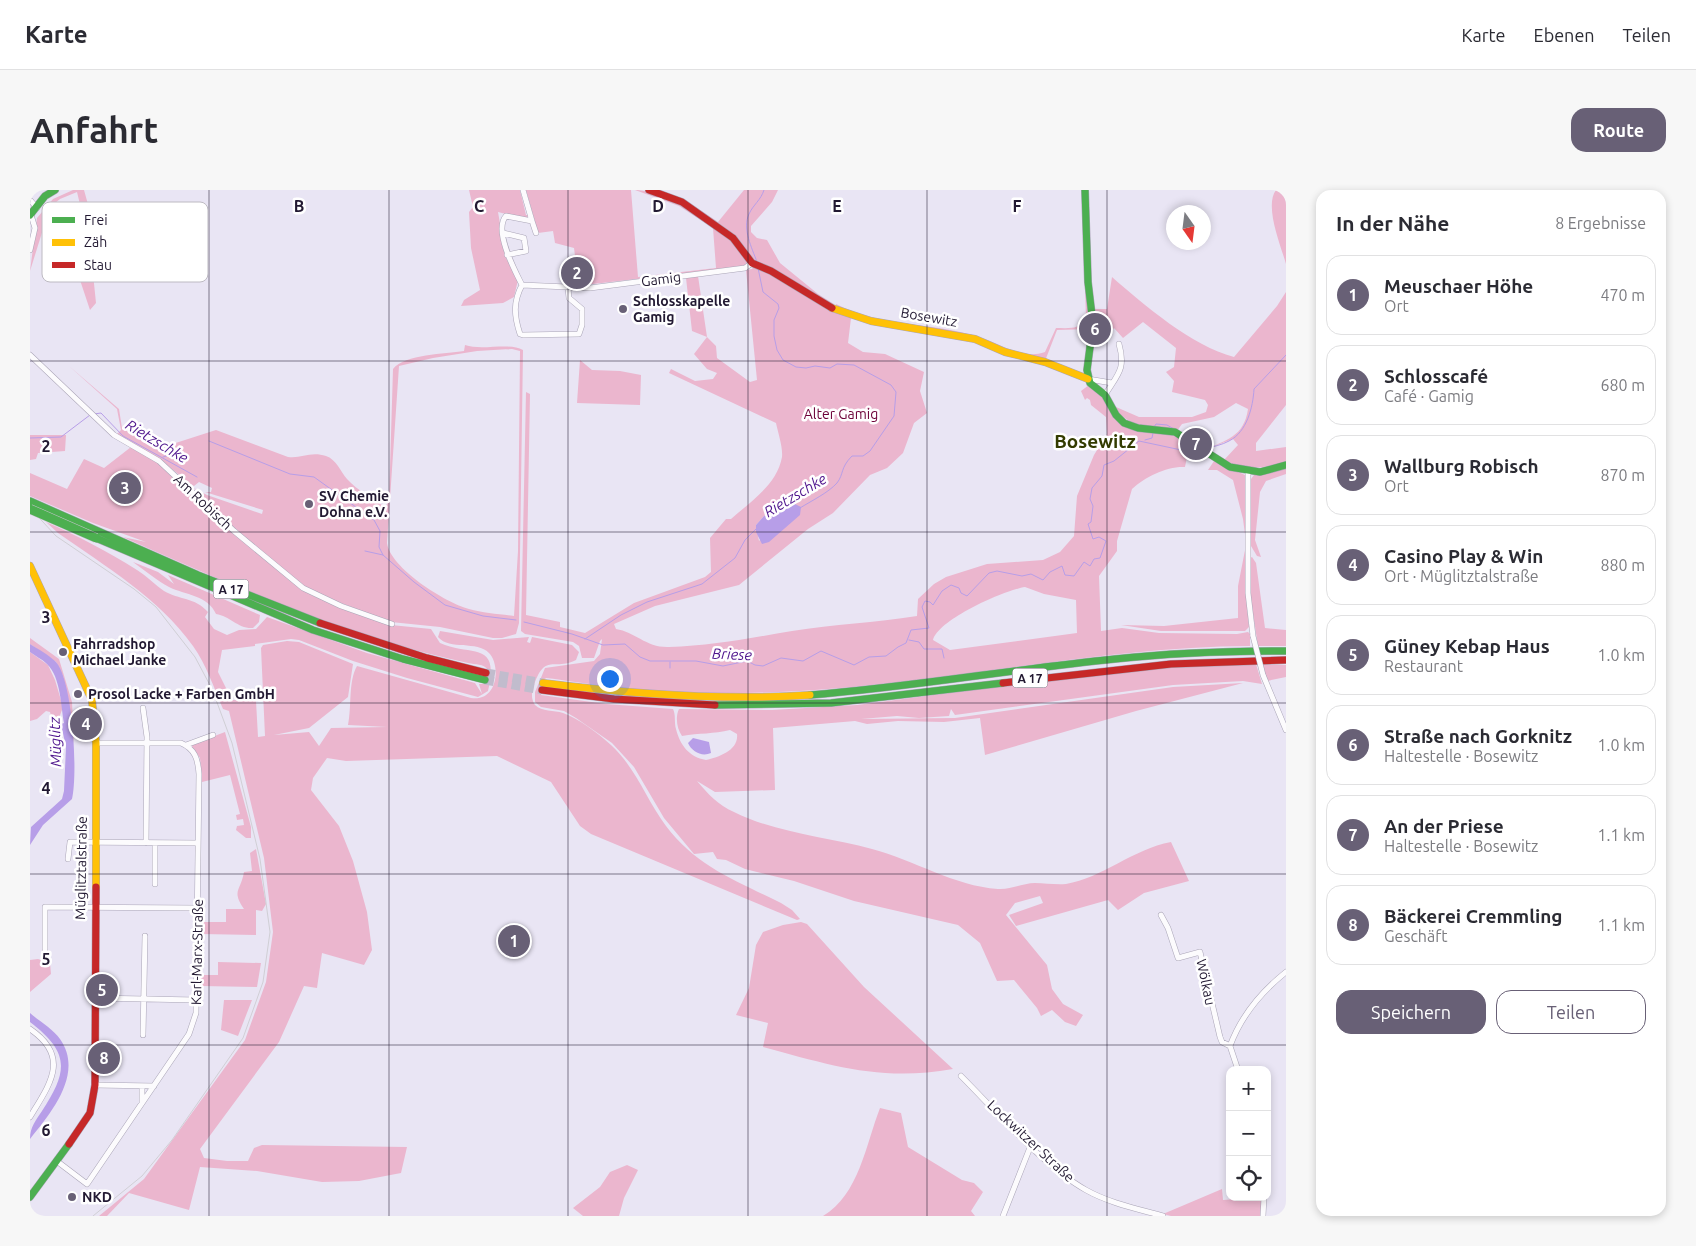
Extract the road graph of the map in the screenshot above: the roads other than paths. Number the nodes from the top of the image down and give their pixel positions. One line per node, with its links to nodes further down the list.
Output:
1 (55, 190): 6 (main road)
2 (523, 190): 7 (street)
3 (648, 190): 12 (main road)
4 (1085, 190): 17 (main road)
5 (30, 200): 6 (street)
6 (33, 213): 10 (street)
7 (532, 221): 8 (street); 9 (street)
8 (503, 233): 11 (street); 11 (street)
9 (536, 234)
10 (30, 250)
11 (508, 255): 13 (street)
12 (752, 263): 14 (street, Gamig); 17 (main road, Bosewitz)
13 (522, 285): 14 (street, Gamig); 14 (street)
14 (568, 288)
15 (1119, 344): 18 (street)
16 (30, 355): 26 (street, Am Robisch)
17 (1088, 379): 18 (street, Bosewitz); 19 (main road, Bosewitz)
18 (1112, 384): 19 (street)
19 (1105, 394): 21 (main road, Bosewitz)
20 (1286, 465): 21 (main road)
21 (1248, 472): 31 (street, bridge)
22 (30, 501): 24 (main road, A 17)
23 (30, 509): 24 (main road, A 17, bridge)
24 (95, 534): 29 (main road, A 17)
25 (30, 566): 33 (main road, Müglitztalstraße)
26 (392, 624)
27 (1286, 651): 28 (main road, A 17)
28 (1286, 660)
29 (485, 676)
30 (143, 708): 34 (street)
31 (1286, 730)
32 (214, 735): 35 (street)
33 (96, 743): 34 (street); 36 (main road, Müglitztalstraße)
34 (147, 743): 35 (street); 37 (street)
35 (186, 745): 39 (street, Karl-Marx-Straße)
36 (95, 842): 37 (street); 40 (street); 42 (main road, Müglitztalstraße)
37 (146, 843): 38 (street)
38 (155, 843): 39 (street); 41 (street)
39 (198, 843): 43 (street, Karl-Marx-Straße)
40 (68, 858)
41 (154, 884)
42 (94, 907): 43 (street); 46 (street); 48 (main road, Müglitztalstraße)
43 (197, 908): 50 (street, Karl-Marx-Straße)
44 (1161, 915): 53 (street, Wölkau)
45 (145, 936): 49 (street)
46 (45, 950)
47 (1286, 972): 53 (street)
48 (95, 998): 49 (street); 56 (main road, Müglitztalstraße)
49 (144, 999): 50 (street); 52 (street)
50 (196, 1000): 58 (street, Karl-Marx-Straße)
51 (30, 1028): 60 (street)
52 (143, 1035)
53 (1230, 1046): 54 (street)
54 (1237, 1066)
55 (961, 1076): 61 (street, Lockwitzer Straße)
56 (95, 1085): 57 (street); 62 (main road, Müglitztalstraße)
57 (142, 1086): 58 (street); 59 (street)
58 (154, 1086): 59 (street, Karl-Marx-Straße)
59 (142, 1103): 62 (street, Karl-Marx-Straße)
60 (30, 1117)
61 (1031, 1145): 65 (street); 66 (street, Lockwitzer Straße)
62 (58, 1162): 63 (main road, Müglitztalstraße)
63 (30, 1197)
64 (1264, 1201): 67 (street)
65 (1003, 1216)
66 (1163, 1216)
67 (1264, 1216)

